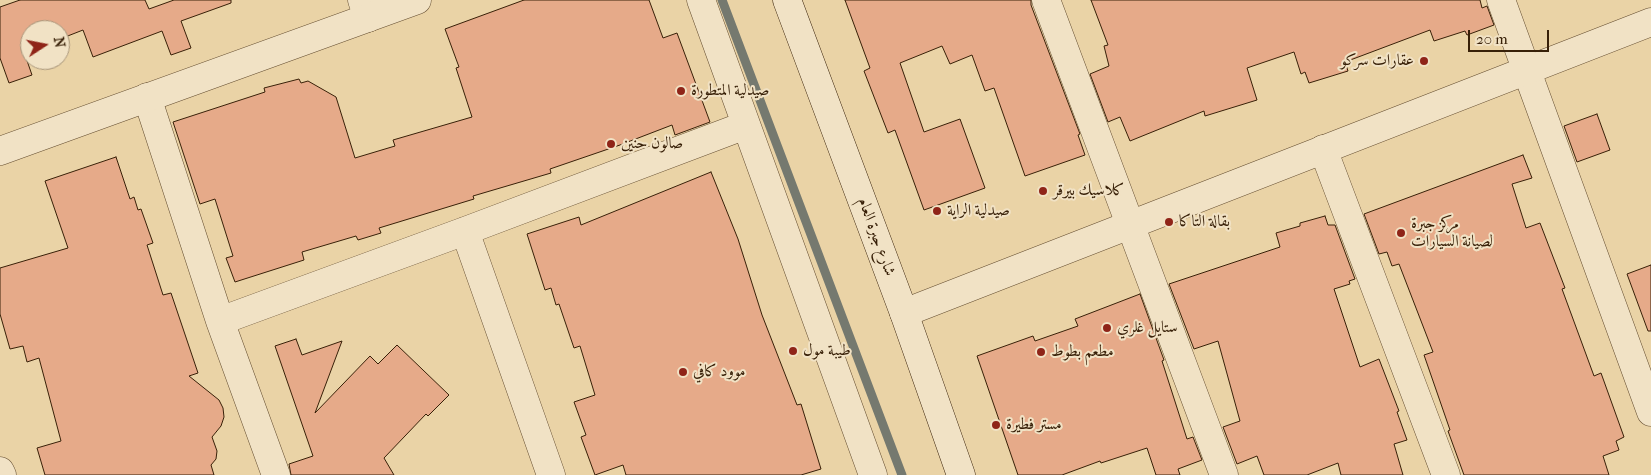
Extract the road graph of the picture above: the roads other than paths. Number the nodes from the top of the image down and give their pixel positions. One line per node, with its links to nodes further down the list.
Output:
1 (417, 0): 6 (street)
2 (702, 0): 10 (street)
3 (787, 0): 15 (street, شارع جبرة العام)
4 (1046, 0): 13 (street)
5 (1501, 0): 8 (street)
6 (365, 9): 9 (street)
7 (1651, 22): 8 (street)
8 (1528, 72): 11 (street); 17 (street)
9 (147, 97): 12 (street); 16 (street)
10 (746, 125): 14 (street); 22 (street)
11 (1323, 149): 13 (street); 25 (street)
12 (0, 151)
13 (1131, 224): 15 (street); 24 (street)
14 (465, 232): 16 (street); 21 (street)
15 (904, 313): 23 (street, شارع جبرة العام)
16 (220, 321): 20 (street)
17 (1651, 412)
18 (0, 471): 19 (street)
19 (2, 475)
20 (276, 475)
21 (551, 475)
22 (873, 475)
23 (961, 475)
24 (1224, 475)
25 (1446, 475)

